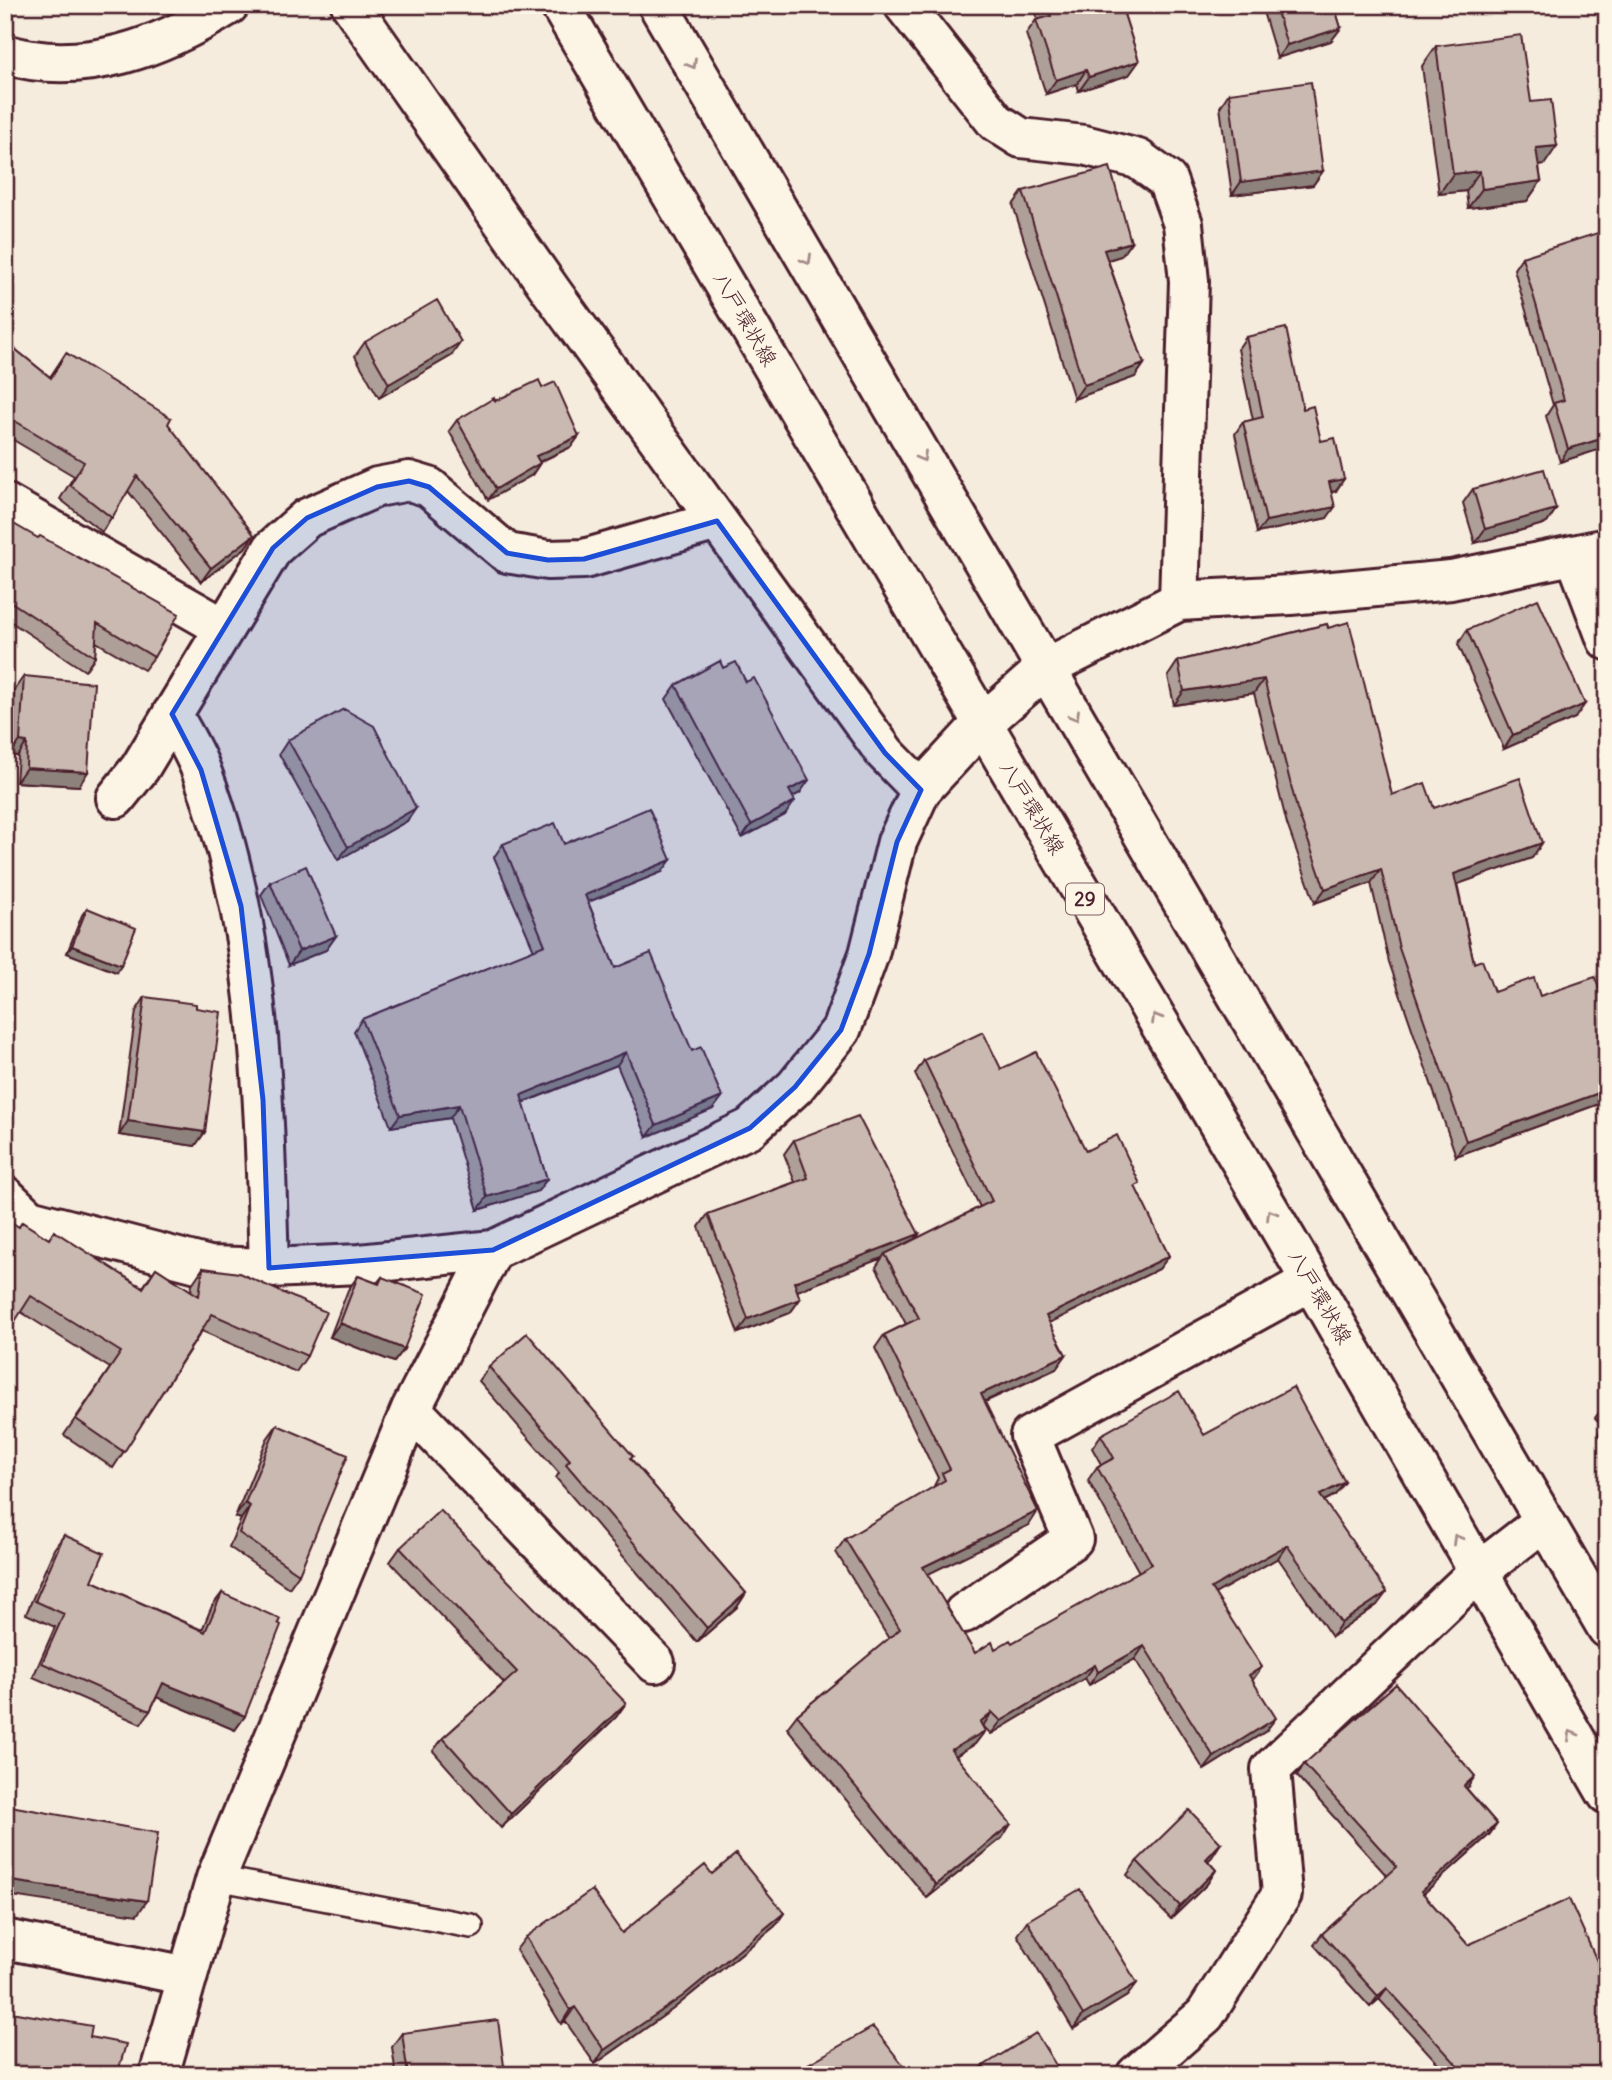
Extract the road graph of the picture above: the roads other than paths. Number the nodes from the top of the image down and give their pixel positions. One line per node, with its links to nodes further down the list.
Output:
1 (229, 5): 6 (street)
2 (351, 5): 8 (street)
3 (560, 5): 15 (street, 八戸環状線 / 29)
4 (658, 5): 13 (street, one-way to 13)
5 (904, 5): 10 (street)
6 (5, 54)
7 (5, 503): 11 (street)
8 (717, 521): 11 (street); 16 (street)
9 (1591, 552): 10 (street); 12 (street)
10 (1179, 601): 13 (street)
11 (225, 628): 14 (street)
12 (1607, 639)
13 (1046, 668): 15 (street); 23 (street, one-way to 23)
14 (172, 713): 17 (street); 20 (street)
15 (982, 724): 16 (street); 21 (street, 八戸環状線 / 29, one-way to 15)
16 (921, 790): 19 (street)
17 (116, 798)
18 (5, 1196): 20 (street)
19 (493, 1250): 20 (street); 22 (street)
20 (269, 1268)
21 (1311, 1282): 24 (street, 八戸環状線 / 29, one-way to 21); 25 (street)
22 (411, 1409): 27 (street); 29 (street)
23 (1544, 1521): 24 (street); 26 (street)
24 (1477, 1573): 28 (street, 八戸環状線 / 29, one-way to 24); 34 (street)
25 (964, 1613)
26 (1607, 1628)
27 (655, 1663)
28 (1607, 1794)
29 (216, 1878): 30 (lane); 32 (street)
30 (471, 1926)
31 (5, 1939): 32 (street)
32 (188, 1976): 33 (street)
33 (159, 2075)
34 (1136, 2075)

